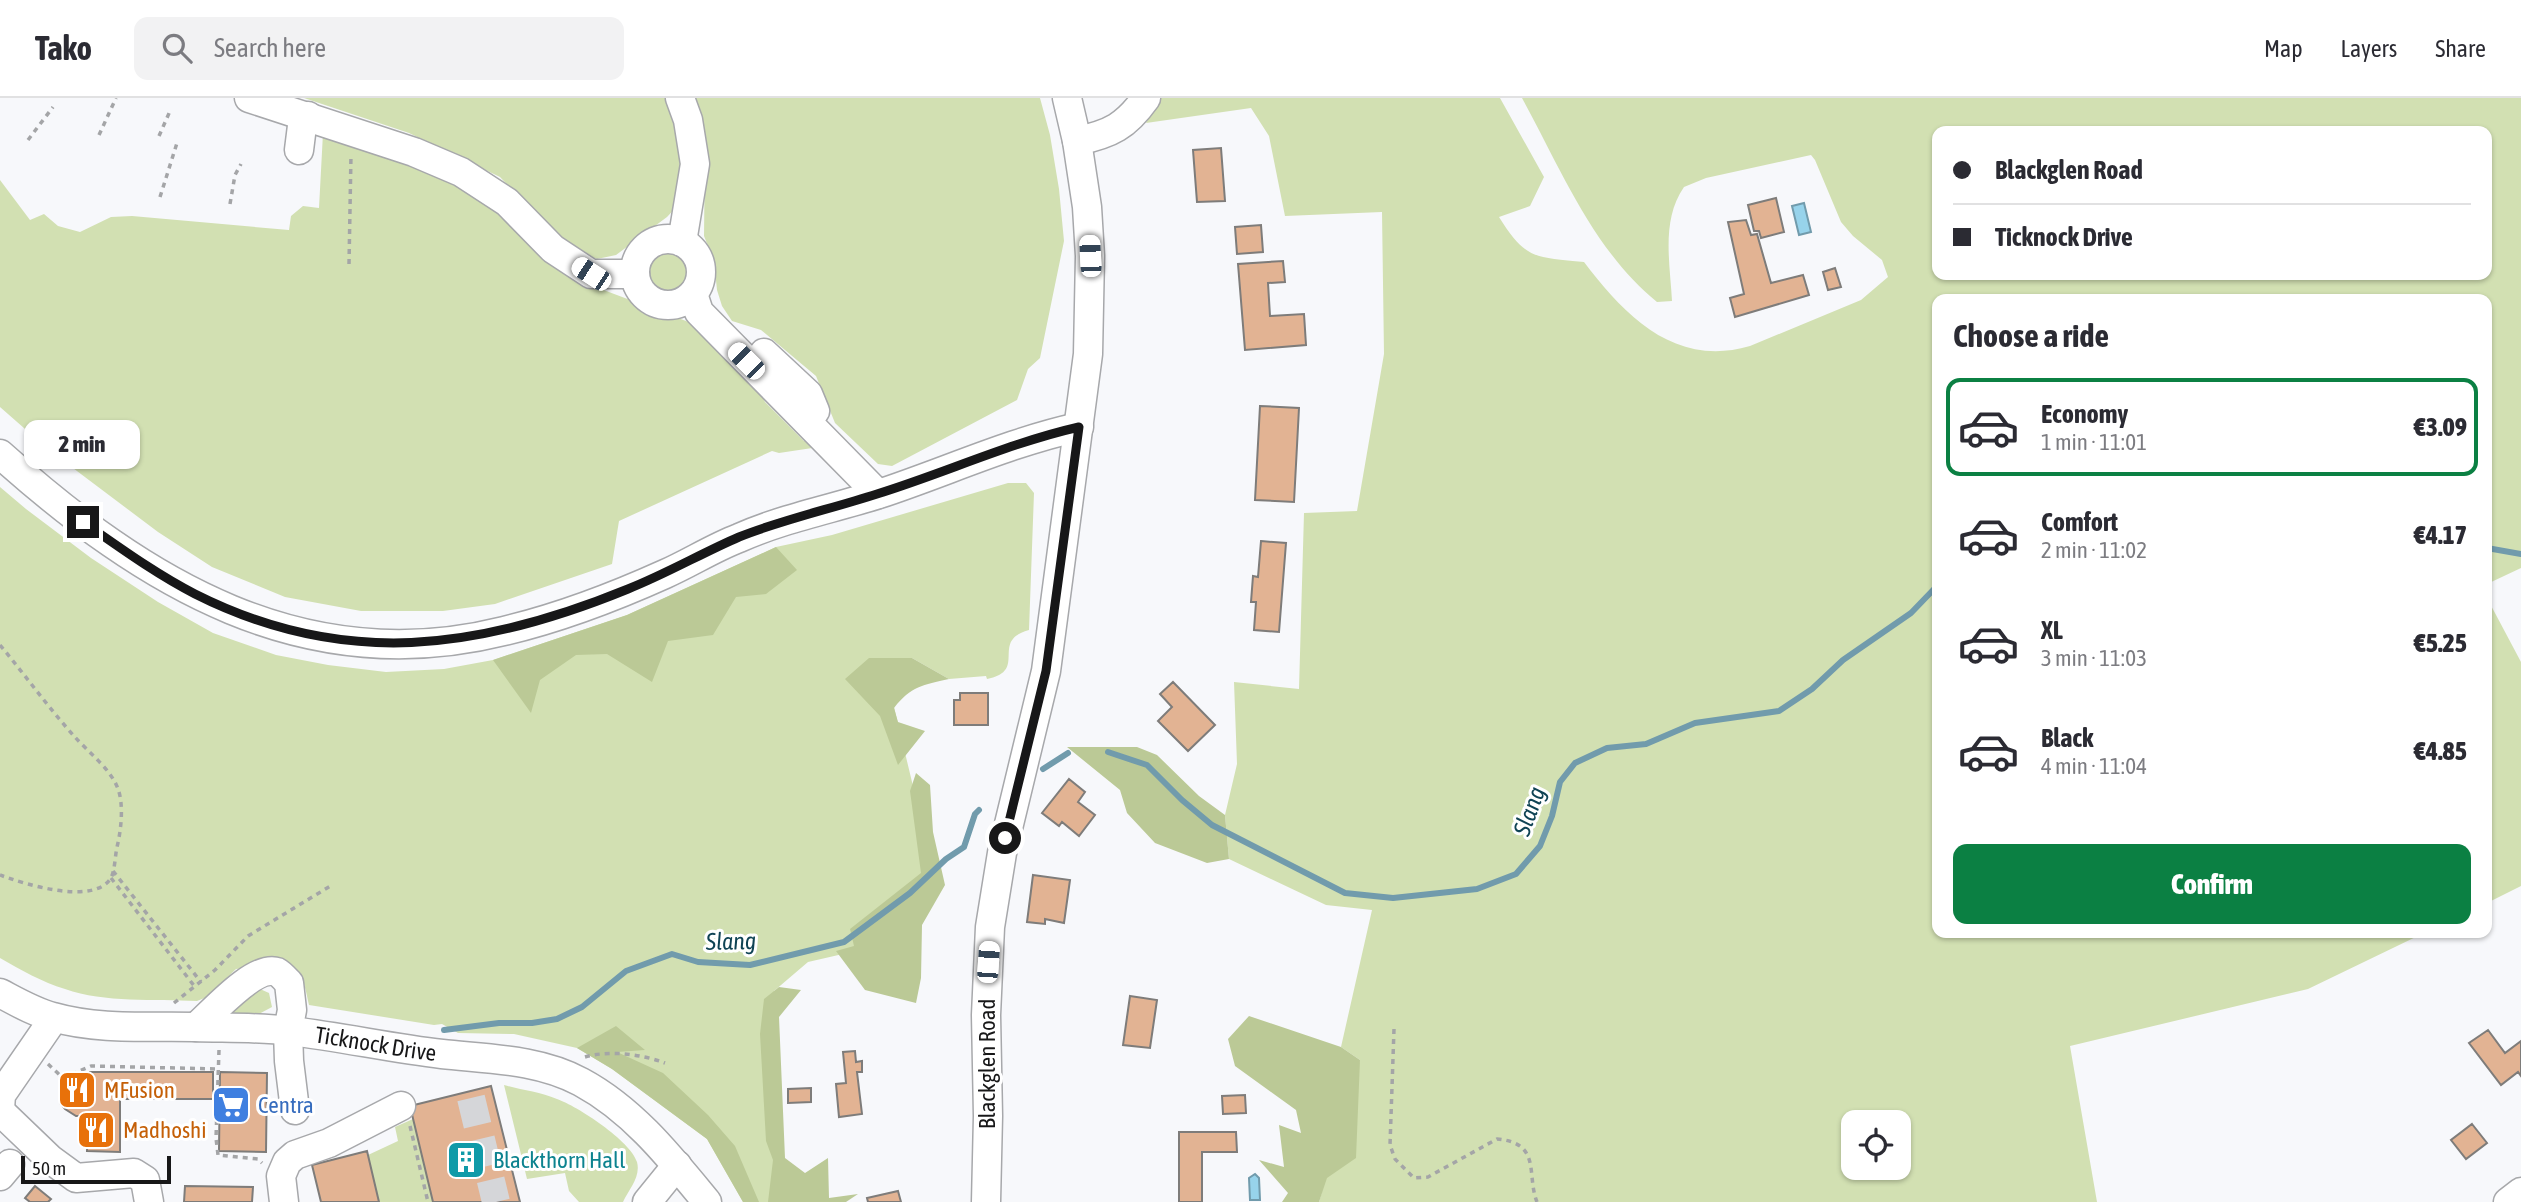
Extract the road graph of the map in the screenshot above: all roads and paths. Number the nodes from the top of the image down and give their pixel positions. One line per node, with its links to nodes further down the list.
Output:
1 (116, 98): 10 (path)
2 (249, 98): 8 (street)
3 (680, 98): 19 (street)
4 (1067, 98): 13 (street, Blackglen Road)
5 (1146, 98): 13 (street)
6 (53, 107): 12 (path)
7 (170, 110): 11 (path)
8 (308, 116): 9 (street); 15 (street)
9 (352, 131): 20 (path); 21 (street)
10 (99, 135)
11 (159, 136)
12 (28, 140)
13 (1077, 141): 23 (street, Blackglen Road)
14 (177, 143): 17 (path)
15 (299, 150)
16 (241, 164): 18 (path)
17 (160, 197)
18 (230, 204)
19 (682, 242): 21 (street); 22 (street)
20 (349, 264)
21 (635, 274): 22 (street)
22 (693, 294): 25 (street)
23 (1079, 427): 25 (street); 55 (street, Blackglen Road)
24 (0, 454): 25 (street)
25 (878, 494)
26 (0, 645): 27 (path)
27 (113, 870): 29 (path); 31 (path)
28 (0, 875): 29 (path)
29 (111, 878): 32 (path)
30 (332, 885): 31 (path)
31 (201, 982): 32 (path)
32 (195, 986): 34 (path); 35 (path)
33 (0, 993): 36 (street, Ticknock Drive)
34 (200, 994)
35 (174, 1003)
36 (54, 1018): 37 (street, Ticknock Drive); 46 (street)
37 (196, 1027): 39 (street, Ticknock Drive); 39 (street)
38 (1394, 1029): 56 (path)
39 (288, 1031): 47 (street); 48 (street, Ticknock Drive)
40 (219, 1050): 44 (path)
41 (40, 1058): 44 (path)
42 (584, 1058): 43 (path)
43 (664, 1063)
44 (219, 1069): 49 (path)
45 (401, 1106): 49 (street); 52 (path)
46 (0, 1110): 51 (street)
47 (295, 1110)
48 (677, 1165): 53 (street); 54 (street, Ticknock Drive)
49 (283, 1189)
50 (2521, 1192): 57 (street)
51 (149, 1202)
52 (428, 1202)
53 (647, 1202)
54 (706, 1202)
55 (986, 1202)
56 (1537, 1202)
57 (2508, 1202)

